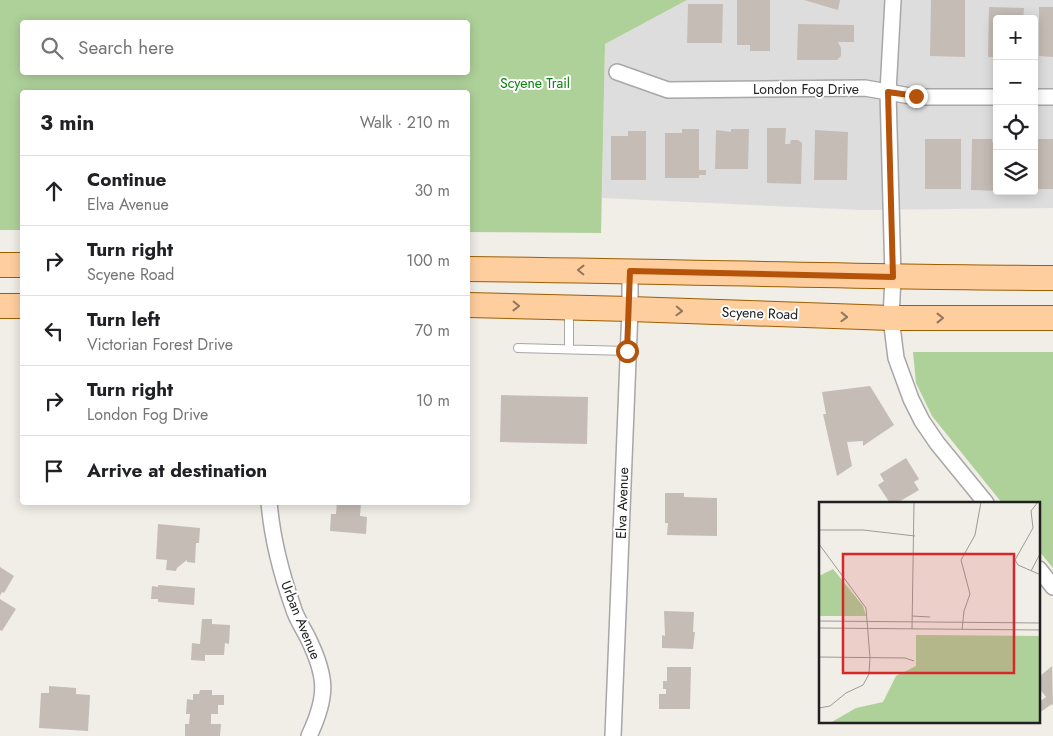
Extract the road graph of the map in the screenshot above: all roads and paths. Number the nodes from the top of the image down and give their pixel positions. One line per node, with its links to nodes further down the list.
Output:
1 (893, 0): 3 (street)
2 (617, 72): 3 (street, London Fog Drive)
3 (888, 92): 4 (street, London Fog Drive); 11 (street)
4 (993, 96)
5 (1038, 96): 6 (street)
6 (1053, 96)
7 (0, 265): 8 (main road)
8 (20, 265)
9 (470, 269): 10 (main road, one-way to 9)
10 (630, 271): 11 (main road); 17 (street, Elva Avenue)
11 (893, 277): 12 (main road); 18 (street)
12 (1053, 278)
13 (470, 305): 16 (main road, Scyene Road, one-way to 16)
14 (0, 306): 15 (main road)
15 (20, 306)
16 (569, 308): 17 (main road, Scyene Road); 21 (lane)
17 (630, 309): 18 (main road, Scyene Road, one-way to 18); 22 (street, Elva Avenue)
18 (891, 318): 19 (main road, Scyene Road, one-way to 19); 23 (street)
19 (1053, 318)
20 (518, 348): 21 (lane)
21 (569, 349): 22 (lane)
22 (627, 351): 28 (street, Elva Avenue)
23 (984, 502)
24 (269, 505): 27 (street, Urban Avenue)
25 (1040, 571): 26 (street)
26 (1053, 587)
27 (310, 736)
28 (613, 736)

